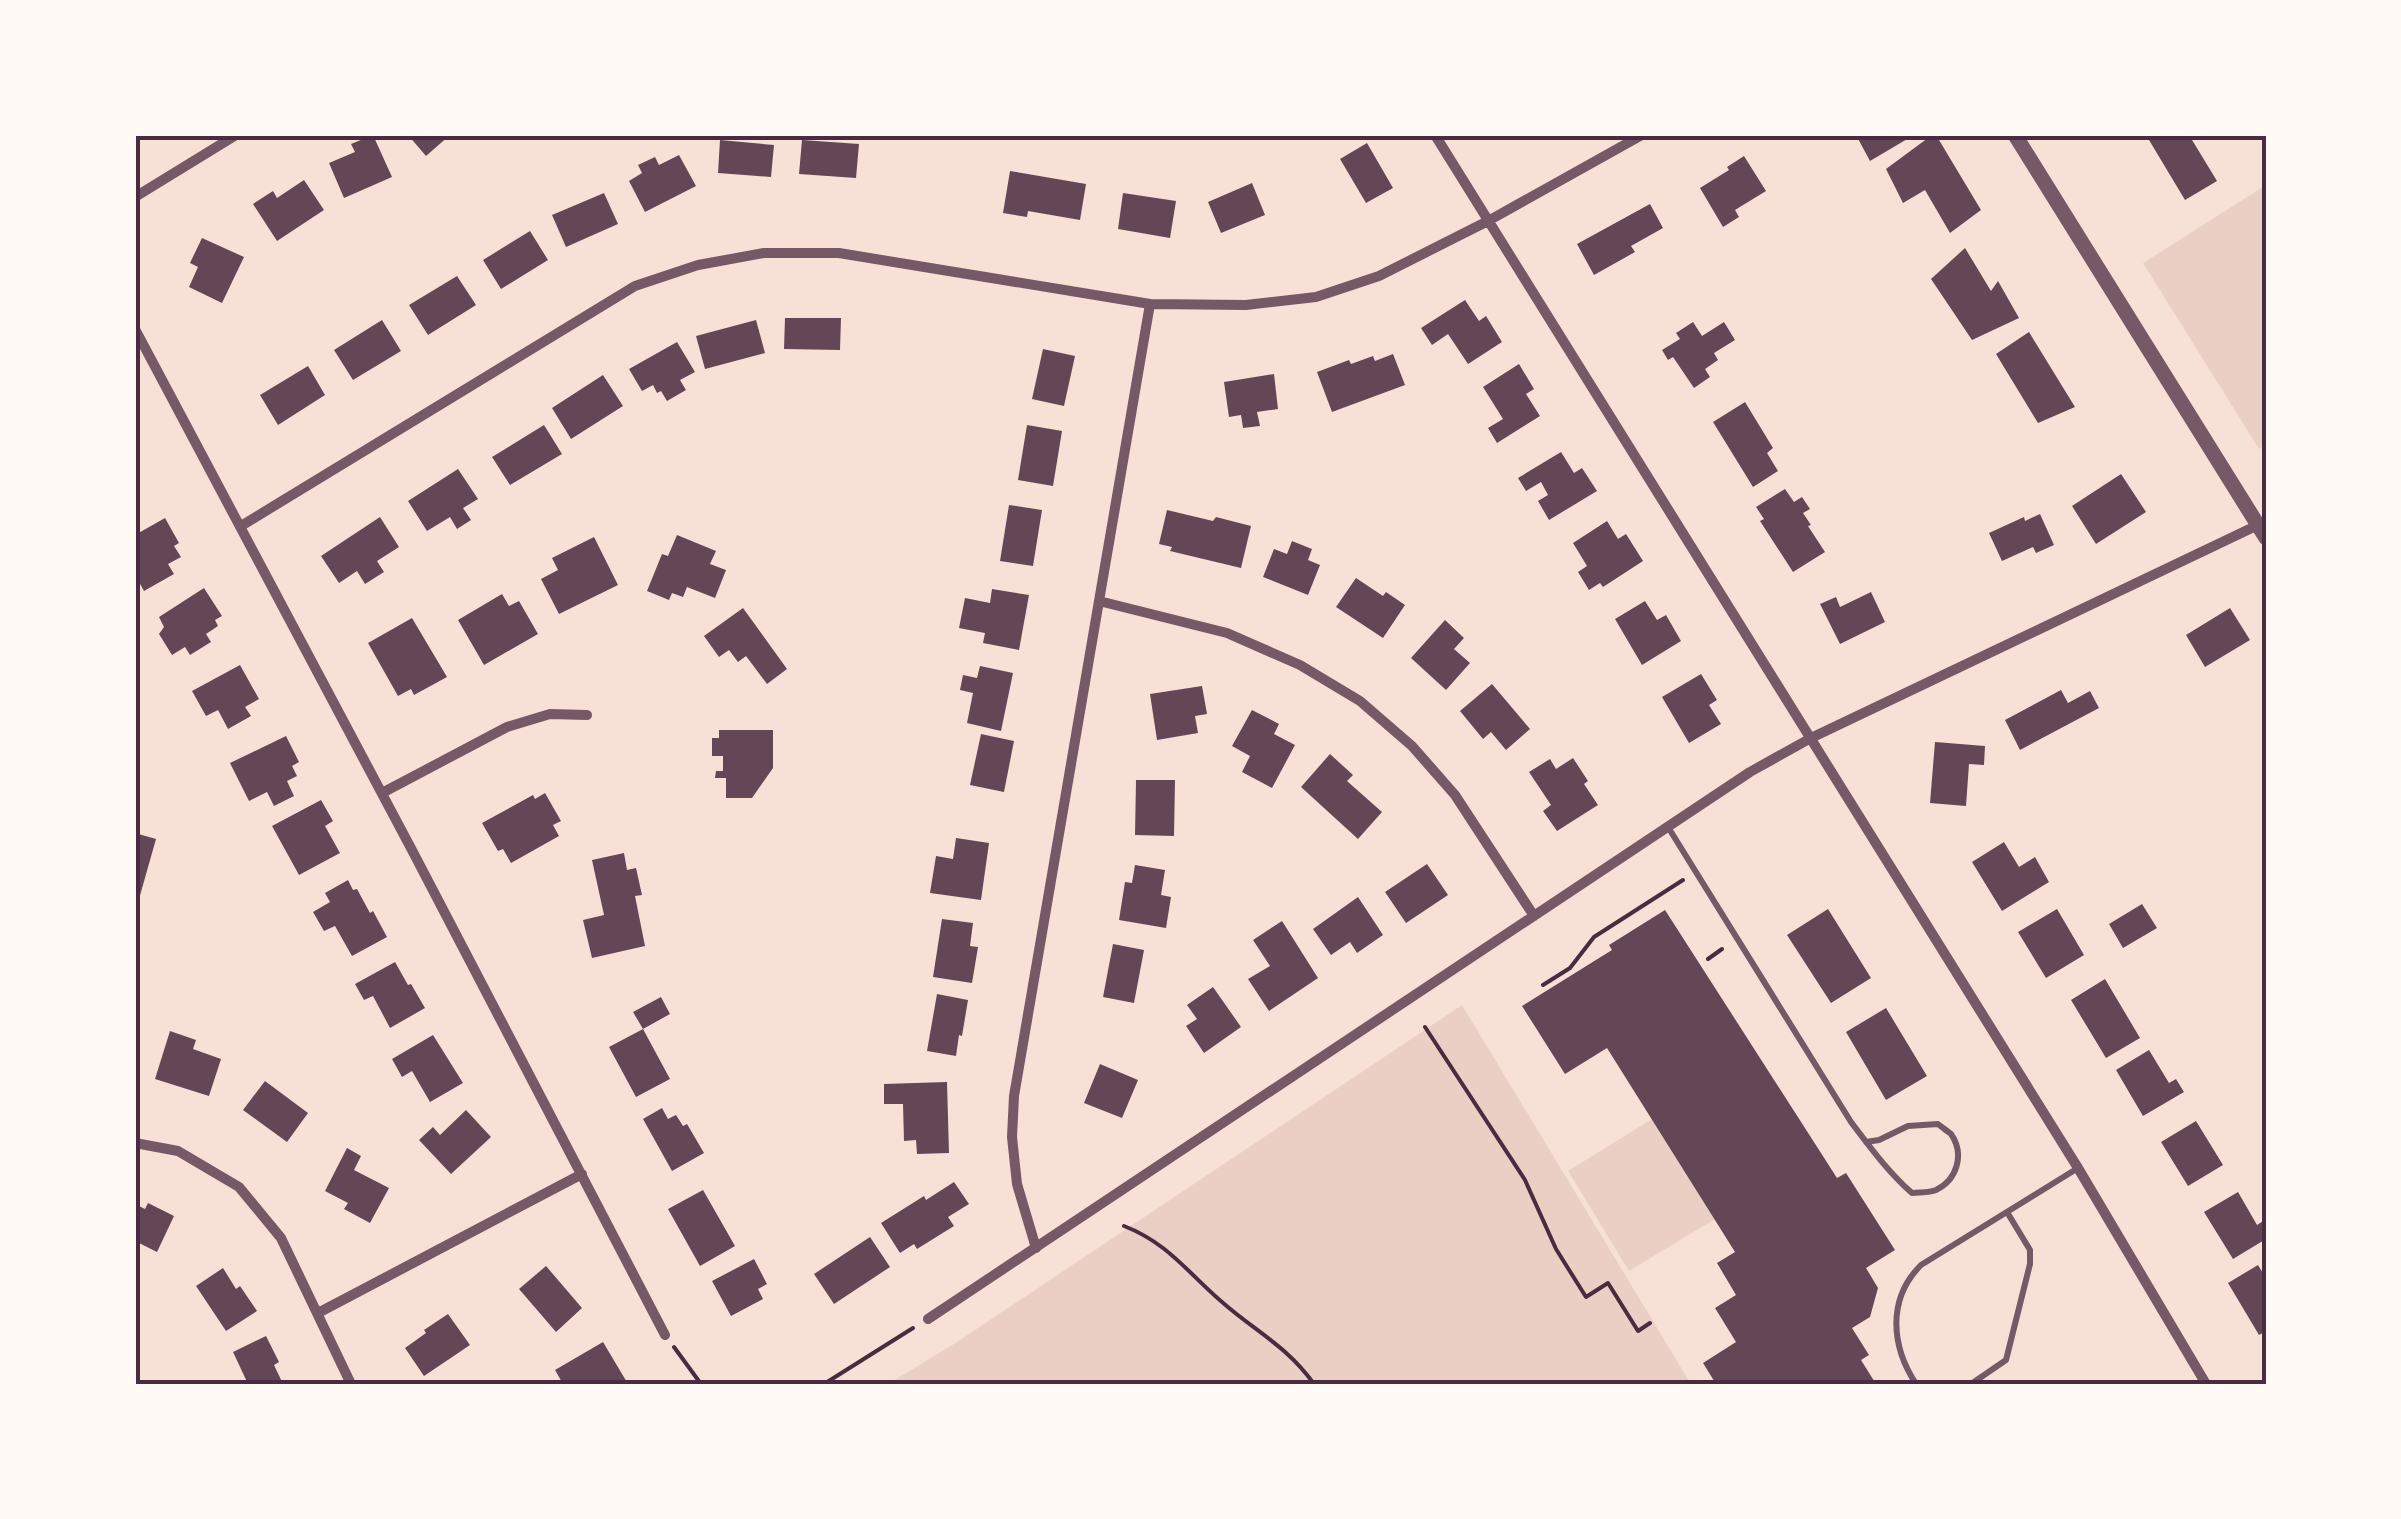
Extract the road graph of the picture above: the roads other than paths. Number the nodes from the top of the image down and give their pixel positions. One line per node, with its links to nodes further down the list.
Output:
1 (236, 135): 5 (street)
2 (1434, 135): 6 (street)
3 (1642, 135): 6 (street)
4 (2015, 135): 10 (street)
5 (135, 197)
6 (1488, 221): 7 (street); 13 (street)
7 (1150, 304): 9 (street); 11 (street)
8 (135, 329): 9 (street)
9 (241, 526): 14 (street)
10 (2262, 532): 13 (street)
11 (1098, 601): 16 (street); 22 (street)
12 (587, 716): 14 (street)
13 (1811, 738): 15 (street); 19 (street)
14 (382, 793): 20 (street)
15 (1668, 827): 16 (street); 17 (lane)
16 (1534, 916): 22 (street)
17 (1866, 1142): 17 (lane)
18 (135, 1143): 23 (street)
19 (2078, 1168): 21 (lane); 29 (street)
20 (582, 1174): 23 (street); 25 (street)
21 (2007, 1212): 27 (lane); 28 (lane)
22 (1036, 1248): 24 (street)
23 (318, 1314): 26 (street)
24 (928, 1319)
25 (665, 1336)
26 (350, 1384)
27 (1916, 1384)
28 (1971, 1384)
29 (2206, 1384)

